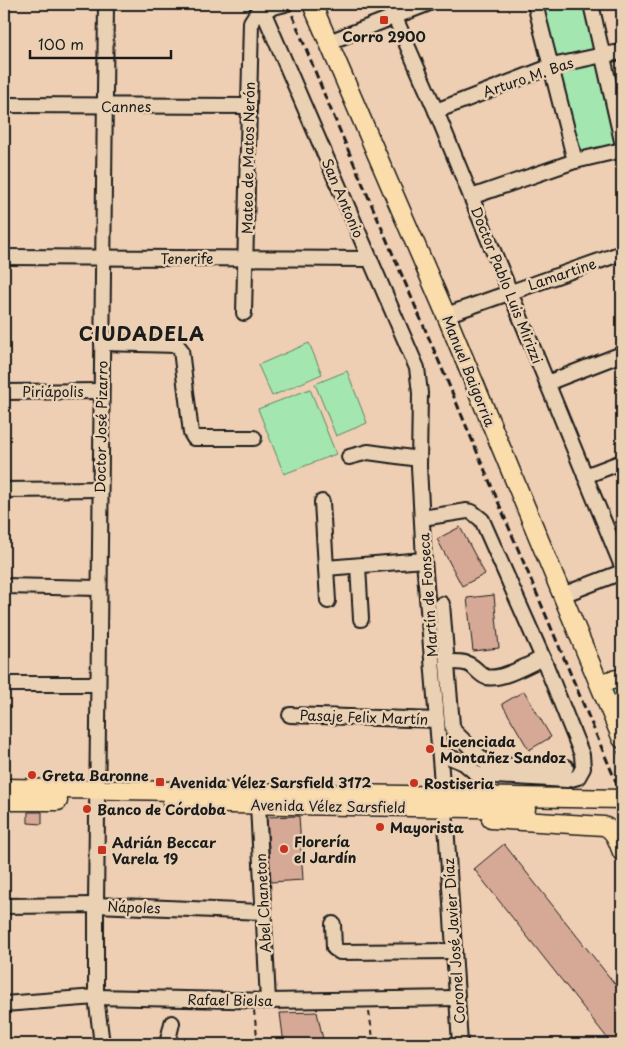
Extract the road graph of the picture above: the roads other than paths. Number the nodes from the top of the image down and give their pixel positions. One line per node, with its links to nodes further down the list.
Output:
1 (106, 4): 15 (street, Doctor José Pizarro)
2 (285, 4): 8 (street)
3 (312, 4): 10 (main road, Manuel Baigorria)
4 (325, 4): 10 (main road, Manuel Baigorria)
5 (427, 4): 9 (street)
6 (535, 4): 13 (street)
7 (591, 4): 12 (street)
8 (261, 6): 16 (street, Mateo de Matos Nerón); 26 (street, San Antonio)
9 (392, 10): 10 (street); 17 (street, Doctor Pablo Luis Mirizzi)
10 (334, 40): 29 (main road, Manuel Baigorria)
11 (622, 52): 12 (street, Arturo M. Bas)
12 (603, 55): 13 (street, Arturo M. Bas); 18 (street)
13 (552, 66): 17 (street, Arturo M. Bas); 20 (street)
14 (4, 105): 15 (street, Cannes)
15 (105, 106): 16 (street, Cannes); 24 (street, Doctor José Pizarro)
16 (249, 106): 25 (street, Mateo de Matos Nerón)
17 (436, 111): 21 (street, Doctor Pablo Luis Mirizzi)
18 (622, 141)
19 (622, 150): 20 (street)
20 (576, 161): 21 (street)
21 (471, 197): 27 (street, Doctor Pablo Luis Mirizzi)
22 (622, 253): 27 (street, Lamartine)
23 (4, 257): 24 (street, Tenerife)
24 (103, 258): 25 (street, Tenerife); 30 (street, Doctor José Pizarro)
25 (246, 258): 26 (street, Tenerife); 28 (street, Mateo de Matos Nerón)
26 (370, 259): 35 (street, San Antonio)
27 (510, 292): 29 (street, Lamartine); 32 (street, Doctor Pablo Luis Mirizzi)
28 (244, 313)
29 (451, 314): 52 (main road, Manuel Baigorria); 58 (main road, Manuel Baigorria)
30 (102, 343): 33 (street, Doctor José Pizarro); 36 (street)
31 (622, 354): 32 (street)
32 (547, 383): 40 (street, Doctor Pablo Luis Mirizzi)
33 (101, 391): 34 (street, Piriápolis); 41 (street, Doctor José Pizarro)
34 (4, 392)
35 (420, 393): 38 (street, Martín de Fonseca)
36 (254, 438)
37 (349, 456): 38 (street)
38 (419, 459): 44 (street, Martín de Fonseca)
39 (622, 462): 40 (street)
40 (585, 476): 47 (street, Doctor Pablo Luis Mirizzi)
41 (100, 489): 42 (street); 51 (street, Doctor José Pizarro)
42 (4, 490)
43 (322, 502): 48 (street)
44 (422, 518): 45 (street, Martín de Fonseca); 56 (street)
45 (424, 560): 46 (street); 63 (street, Martín de Fonseca)
46 (358, 566): 48 (street); 55 (street)
47 (622, 566)
48 (326, 568): 53 (street)
49 (622, 572): 52 (street)
50 (4, 586): 51 (street)
51 (99, 588): 60 (street, Doctor José Pizarro)
52 (570, 592): 58 (main road, Manuel Baigorria)
53 (328, 601)
54 (442, 604): 57 (street)
55 (361, 619)
56 (543, 658): 57 (street); 65 (street)
57 (447, 662): 66 (street)
58 (609, 681): 62 (main road, Manuel Baigorria); 64 (main road, Manuel Baigorria)
59 (4, 684): 60 (street)
60 (98, 684): 68 (street, Doctor José Pizarro)
61 (290, 715): 63 (street, Pasaje Felix Martín)
62 (622, 716)
63 (437, 720): 65 (street, Martín de Fonseca)
64 (622, 739)
65 (440, 753): 70 (street, Martín de Fonseca)
66 (566, 767)
67 (4, 788): 68 (main road, Avenida Vélez Sarsfield)
68 (97, 796): 69 (main road, Avenida Vélez Sarsfield); 70 (main road, Avenida Vélez Sarsfield); 72 (main road, Avenida Vélez Sarsfield); 74 (street, Doctor José Pizarro)
69 (4, 800)
70 (444, 802): 71 (main road, Avenida Vélez Sarsfield); 72 (main road, Avenida Vélez Sarsfield); 73 (main road); 78 (street, Coronel José Javier Díaz)
71 (616, 804)
72 (258, 805): 76 (street, Abel Chaneton)
73 (622, 852)
74 (96, 905): 75 (street, Nápoles); 76 (street, Nápoles); 79 (street, Doctor José Pizarro)
75 (4, 906)
76 (264, 912): 81 (street, Abel Chaneton)
77 (333, 924): 78 (street)
78 (454, 952): 80 (street, Coronel José Javier Díaz)
79 (96, 997): 81 (street, Rafael Bielsa); 82 (street, Rafael Bielsa); 84 (street, Doctor José Pizarro)
80 (457, 998): 81 (street, Rafael Bielsa); 86 (street, Coronel José Javier Díaz)
81 (268, 1002)
82 (4, 1004)
83 (172, 1023): 85 (street)
84 (102, 1044)
85 (167, 1044)
86 (460, 1044)

